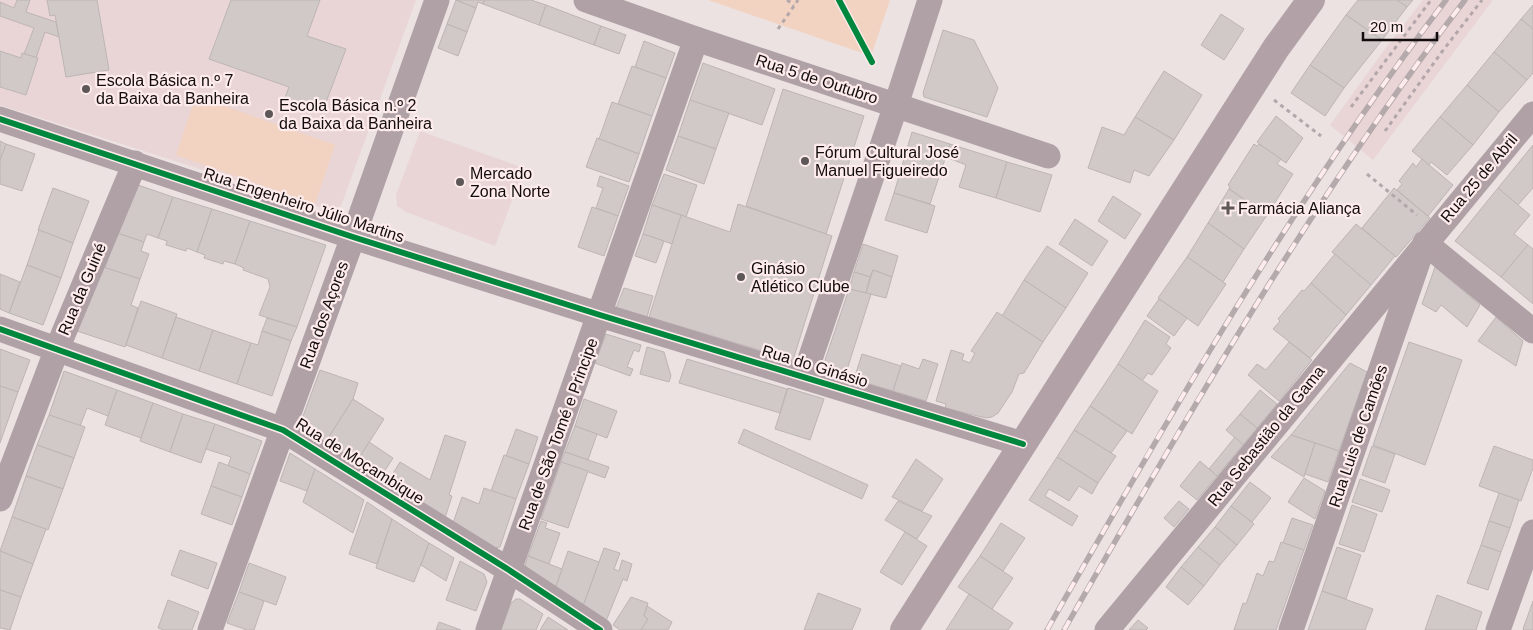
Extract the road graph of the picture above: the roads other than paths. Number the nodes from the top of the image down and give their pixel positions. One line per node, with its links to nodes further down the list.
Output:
1 (437, 0): 11 (street, Rua dos Açores)
2 (586, 0): 5 (street, Rua 5 de Outubro)
3 (930, 0): 6 (street)
4 (1311, 0): 19 (main road)
5 (696, 39): 6 (street, Rua 5 de Outubro); 13 (street, Rua de São Tomé e Principe)
6 (896, 105): 9 (street, Rua 5 de Outubro); 17 (street)
7 (1533, 114): 12 (street, Rua 25 de Abril)
8 (0, 119): 10 (street, Rua Engenheiro Júlio Martins)
9 (1048, 156)
10 (135, 163): 11 (street, Rua Engenheiro Júlio Martins); 16 (street, Rua da Guiné)
11 (353, 237): 13 (street, Rua Engenheiro Júlio Martins); 18 (street, Rua dos Açores)
12 (1425, 243): 15 (street); 27 (street, Rua Sebastião da Gama); 28 (street, Rua Luis de Camões)
13 (600, 315): 17 (street, Rua do Ginásio); 22 (street, Rua de São Tomé e Principe)
14 (0, 329): 16 (street, Rua de Moçambique)
15 (1533, 330)
16 (57, 349): 18 (street, Rua de Moçambique); 20 (street, Rua da Guiné)
17 (804, 377): 19 (street, Rua do Ginásio)
18 (283, 430): 22 (street, Rua de Moçambique); 23 (street, Rua dos Açores)
19 (1023, 444): 26 (main road)
20 (0, 500)
21 (1533, 532): 29 (street)
22 (509, 570): 24 (street, Rua de São Tomé e Principe); 25 (street, Rua de Moçambique)
23 (210, 630)
24 (488, 630)
25 (600, 630)
26 (904, 630)
27 (1107, 630)
28 (1291, 630)
29 (1498, 630)

